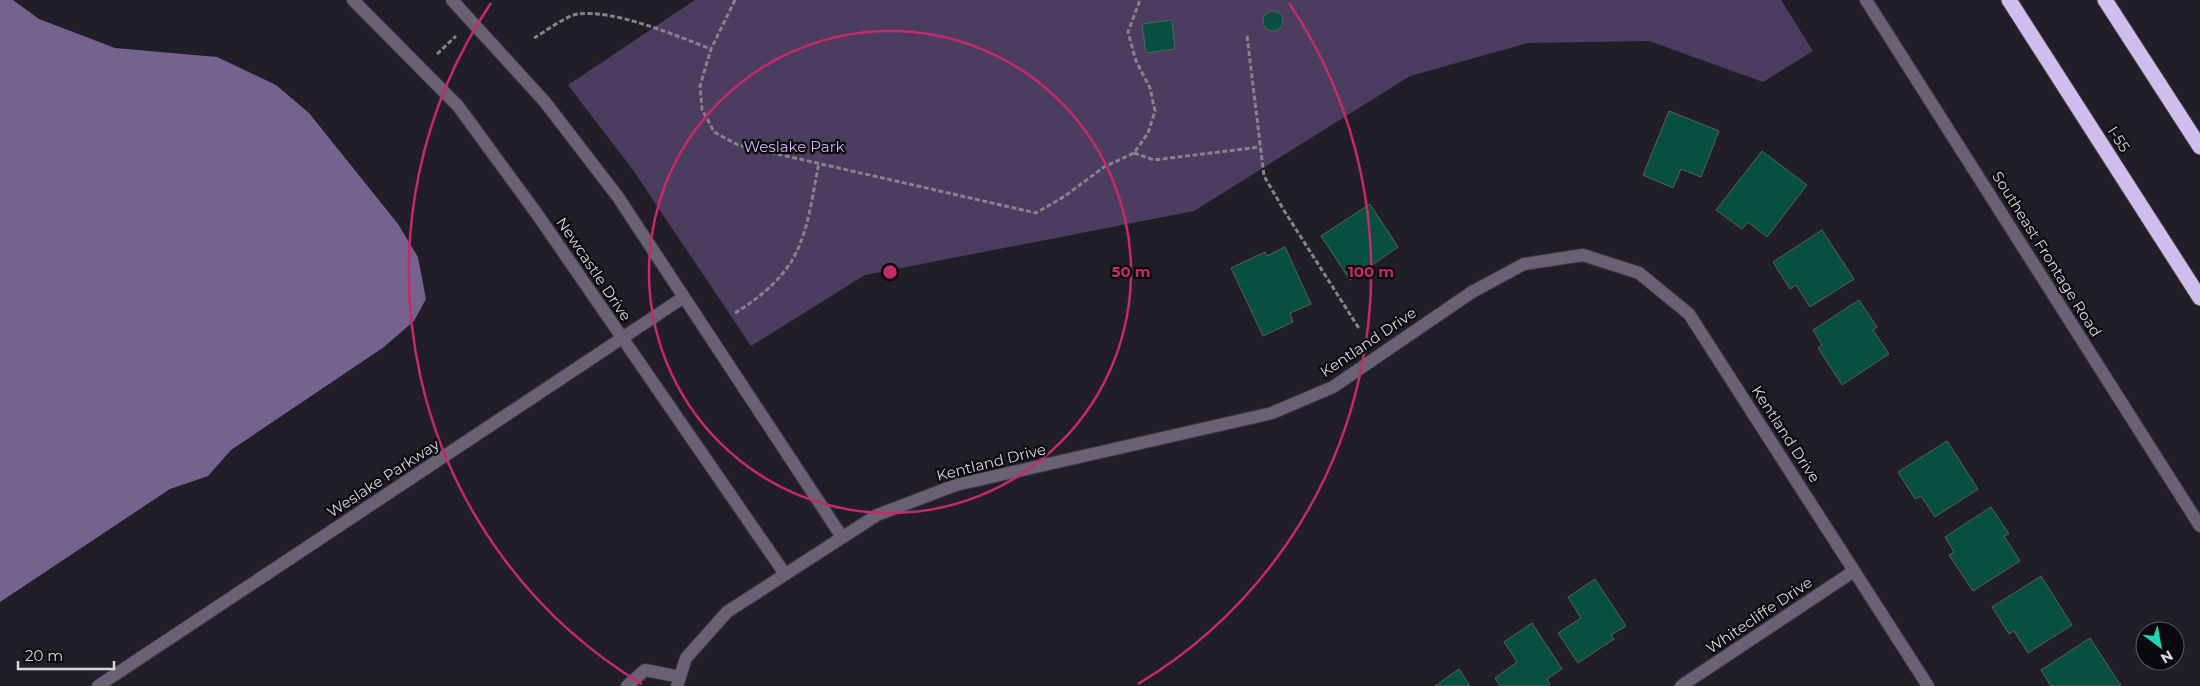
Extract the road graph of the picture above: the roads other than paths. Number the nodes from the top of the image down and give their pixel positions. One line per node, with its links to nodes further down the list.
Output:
1 (353, 0): 9 (street, Newcastle Drive)
2 (452, 0): 7 (street)
3 (1866, 0): 10 (street, Southeast Frontage Road)
4 (2009, 0): 8 (highway, I-55)
5 (2105, 0): 6 (highway)
6 (2200, 147)
7 (684, 297): 9 (street, Weslake Parkway); 11 (street)
8 (2200, 298)
9 (622, 339): 13 (street, Newcastle Drive); 15 (street, Weslake Parkway)
10 (2200, 526)
11 (842, 537): 12 (street, Kentland Drive); 13 (street, Kentland Drive)
12 (1854, 571): 17 (street, Whitecliffe Drive); 18 (street, Kentland Drive)
13 (785, 574): 14 (street, Kentland Drive)
14 (678, 681): 16 (street)
15 (98, 686)
16 (627, 686)
17 (1681, 686)
18 (1928, 686)

